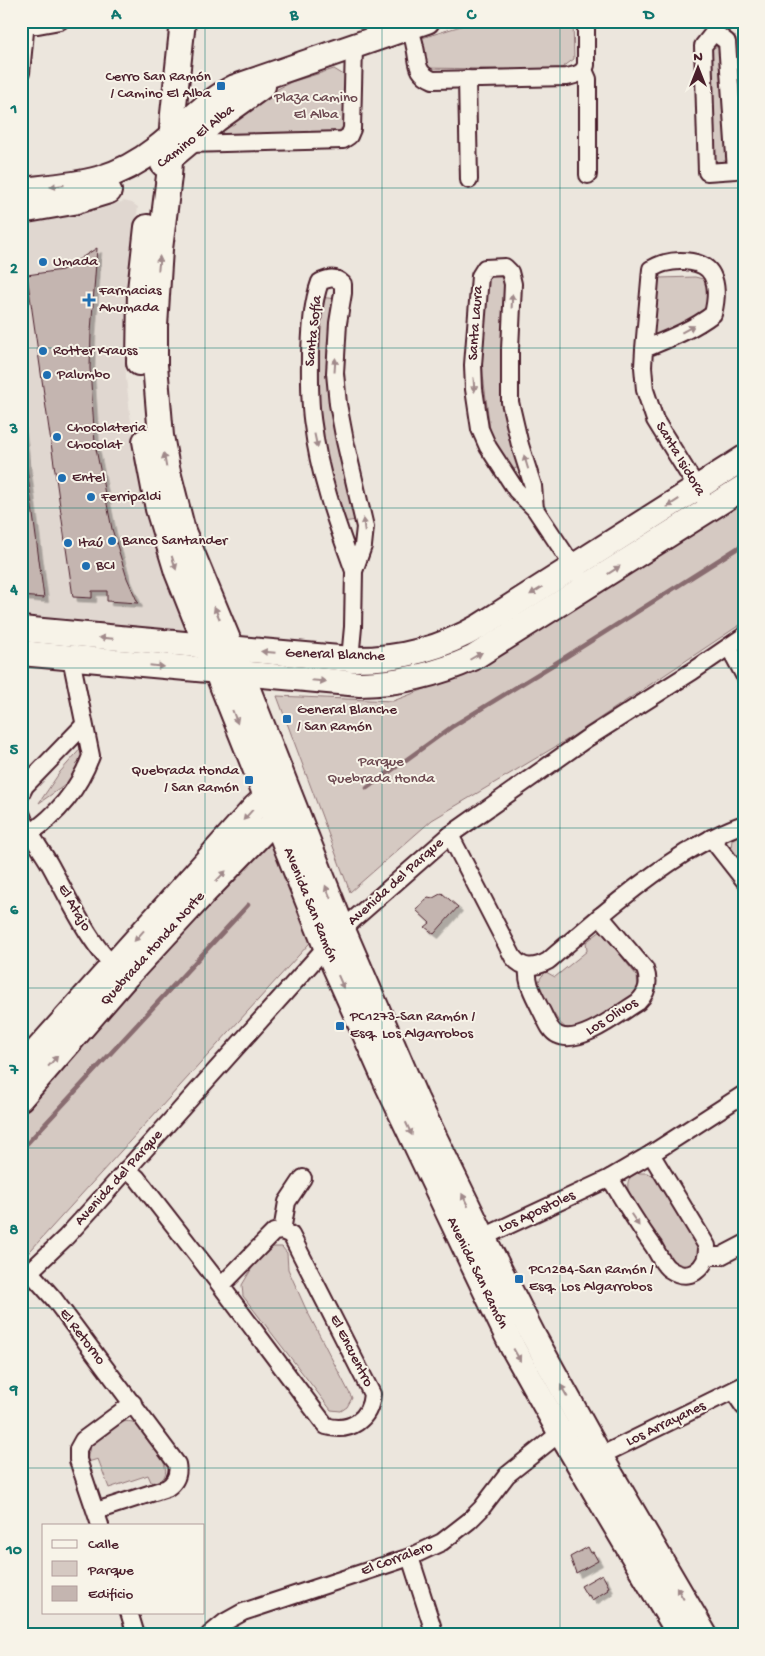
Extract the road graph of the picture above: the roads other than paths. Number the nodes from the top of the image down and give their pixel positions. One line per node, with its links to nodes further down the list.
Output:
1 (60, 21): 4 (street)
2 (183, 21): 11 (street, Avenida San Ramón)
3 (586, 21): 8 (street)
4 (24, 24): 9 (street)
5 (418, 24): 7 (street, Camino El Alba); 10 (street)
6 (714, 26): 6 (street)
7 (354, 46): 11 (street, Camino El Alba); 11 (street)
8 (584, 70): 10 (street); 12 (street)
9 (21, 73)
10 (467, 79): 13 (street)
11 (171, 145): 14 (street, Camino El Alba, one-way to 14); 15 (street, Camino El Alba); 29 (street, Avenida San Ramón, one-way to 29); 31 (street, Avenida San Ramón, one-way to 11)
12 (588, 175)
13 (469, 180)
14 (21, 190)
15 (21, 211)
16 (644, 348): 16 (street, Santa Isidora, one-way to 16); 20 (street, Santa Isidora)
17 (338, 404): 18 (street); 18 (street, Santa Sofía, one-way to 18); 25 (street, Santa Sofía, one-way to 17)
18 (312, 407): 25 (street, Santa Sofía, one-way to 25)
19 (744, 458): 20 (street, General Blanche)
20 (697, 488): 23 (street, Santa Isidora); 24 (street, General Blanche, one-way to 24)
21 (744, 488): 23 (street, General Blanche)
22 (535, 509): 22 (street, Santa Laura, one-way to 22); 24 (street, Santa Laura)
23 (710, 509): 26 (street, General Blanche, one-way to 23)
24 (574, 567): 26 (street, Santa Laura); 34 (street, General Blanche, one-way to 34)
25 (354, 571): 34 (street, Santa Sofía)
26 (587, 587): 36 (street, General Blanche, one-way to 26)
27 (21, 629): 29 (street, General Blanche, one-way to 27)
28 (744, 636): 30 (street, Avenida del Parque)
29 (207, 647): 31 (street, General Blanche); 35 (street, Avenida San Ramón)
30 (729, 647): 37 (street); 45 (street, Avenida del Parque)
31 (232, 649): 34 (street, General Blanche, one-way to 31); 36 (street, Avenida San Ramón)
32 (21, 653): 33 (street, General Blanche)
33 (71, 658): 35 (street, General Blanche, one-way to 35); 38 (street)
34 (350, 659)
35 (217, 672): 36 (street, General Blanche); 39 (street, Avenida San Ramón, one-way to 39)
36 (242, 674): 39 (street, Avenida San Ramón)
37 (744, 675)
38 (84, 725): 40 (street); 44 (street)
39 (276, 792): 42 (street, Avenida San Ramón); 52 (street, Quebrada Honda Norte, one-way to 52)
40 (21, 794)
41 (21, 813): 44 (street, El Atajo)
42 (286, 815): 49 (street, Avenida San Ramón, one-way to 42); 50 (street, Avenida San Ramón); 52 (street, Quebrada Honda Norte, one-way to 42)
43 (744, 824): 46 (street)
44 (29, 834): 52 (street, El Atajo)
45 (450, 834): 49 (street, Avenida del Parque); 51 (street)
46 (711, 838): 47 (street); 48 (street)
47 (744, 880)
48 (600, 916): 51 (street); 51 (street, Los Olivos)
49 (343, 930): 50 (street, Avenida del Parque); 60 (street, Avenida San Ramón, one-way to 49)
50 (326, 947): 56 (street, Avenida del Parque); 60 (street, Avenida San Ramón, one-way to 60)
51 (528, 967)
52 (120, 971): 53 (street, Quebrada Honda Norte)
53 (24, 1082)
54 (744, 1094): 55 (street, Los Apostoles)
55 (651, 1154): 58 (street, Los Apostoles); 62 (street)
56 (127, 1169): 63 (street, Avenida del Parque); 64 (street, El Encuentro)
57 (303, 1178): 59 (street)
58 (610, 1178): 60 (street, Los Apostoles); 62 (street, one-way to 62)
59 (282, 1231): 64 (street); 64 (street, El Encuentro)
60 (473, 1241): 68 (street, Avenida San Ramón)
61 (744, 1244): 62 (street)
62 (707, 1256)
63 (26, 1276): 66 (street, El Retorno)
64 (221, 1286)
65 (739, 1388): 67 (street, Los Arrayanes); 69 (street, Los Arrayanes)
66 (133, 1403): 70 (street, El Retorno); 70 (street, El Retorno)
67 (744, 1407)
68 (571, 1428): 69 (street, Avenida San Ramón); 71 (street, El Corralero); 76 (street, Avenida San Ramón)
69 (600, 1456): 77 (street, Avenida San Ramón, one-way to 69)
70 (98, 1518)
71 (410, 1557): 74 (street, El Corralero); 75 (street)
72 (130, 1614): 73 (street)
73 (136, 1635)
74 (209, 1635)
75 (434, 1635)
76 (680, 1635)
77 (705, 1635)

